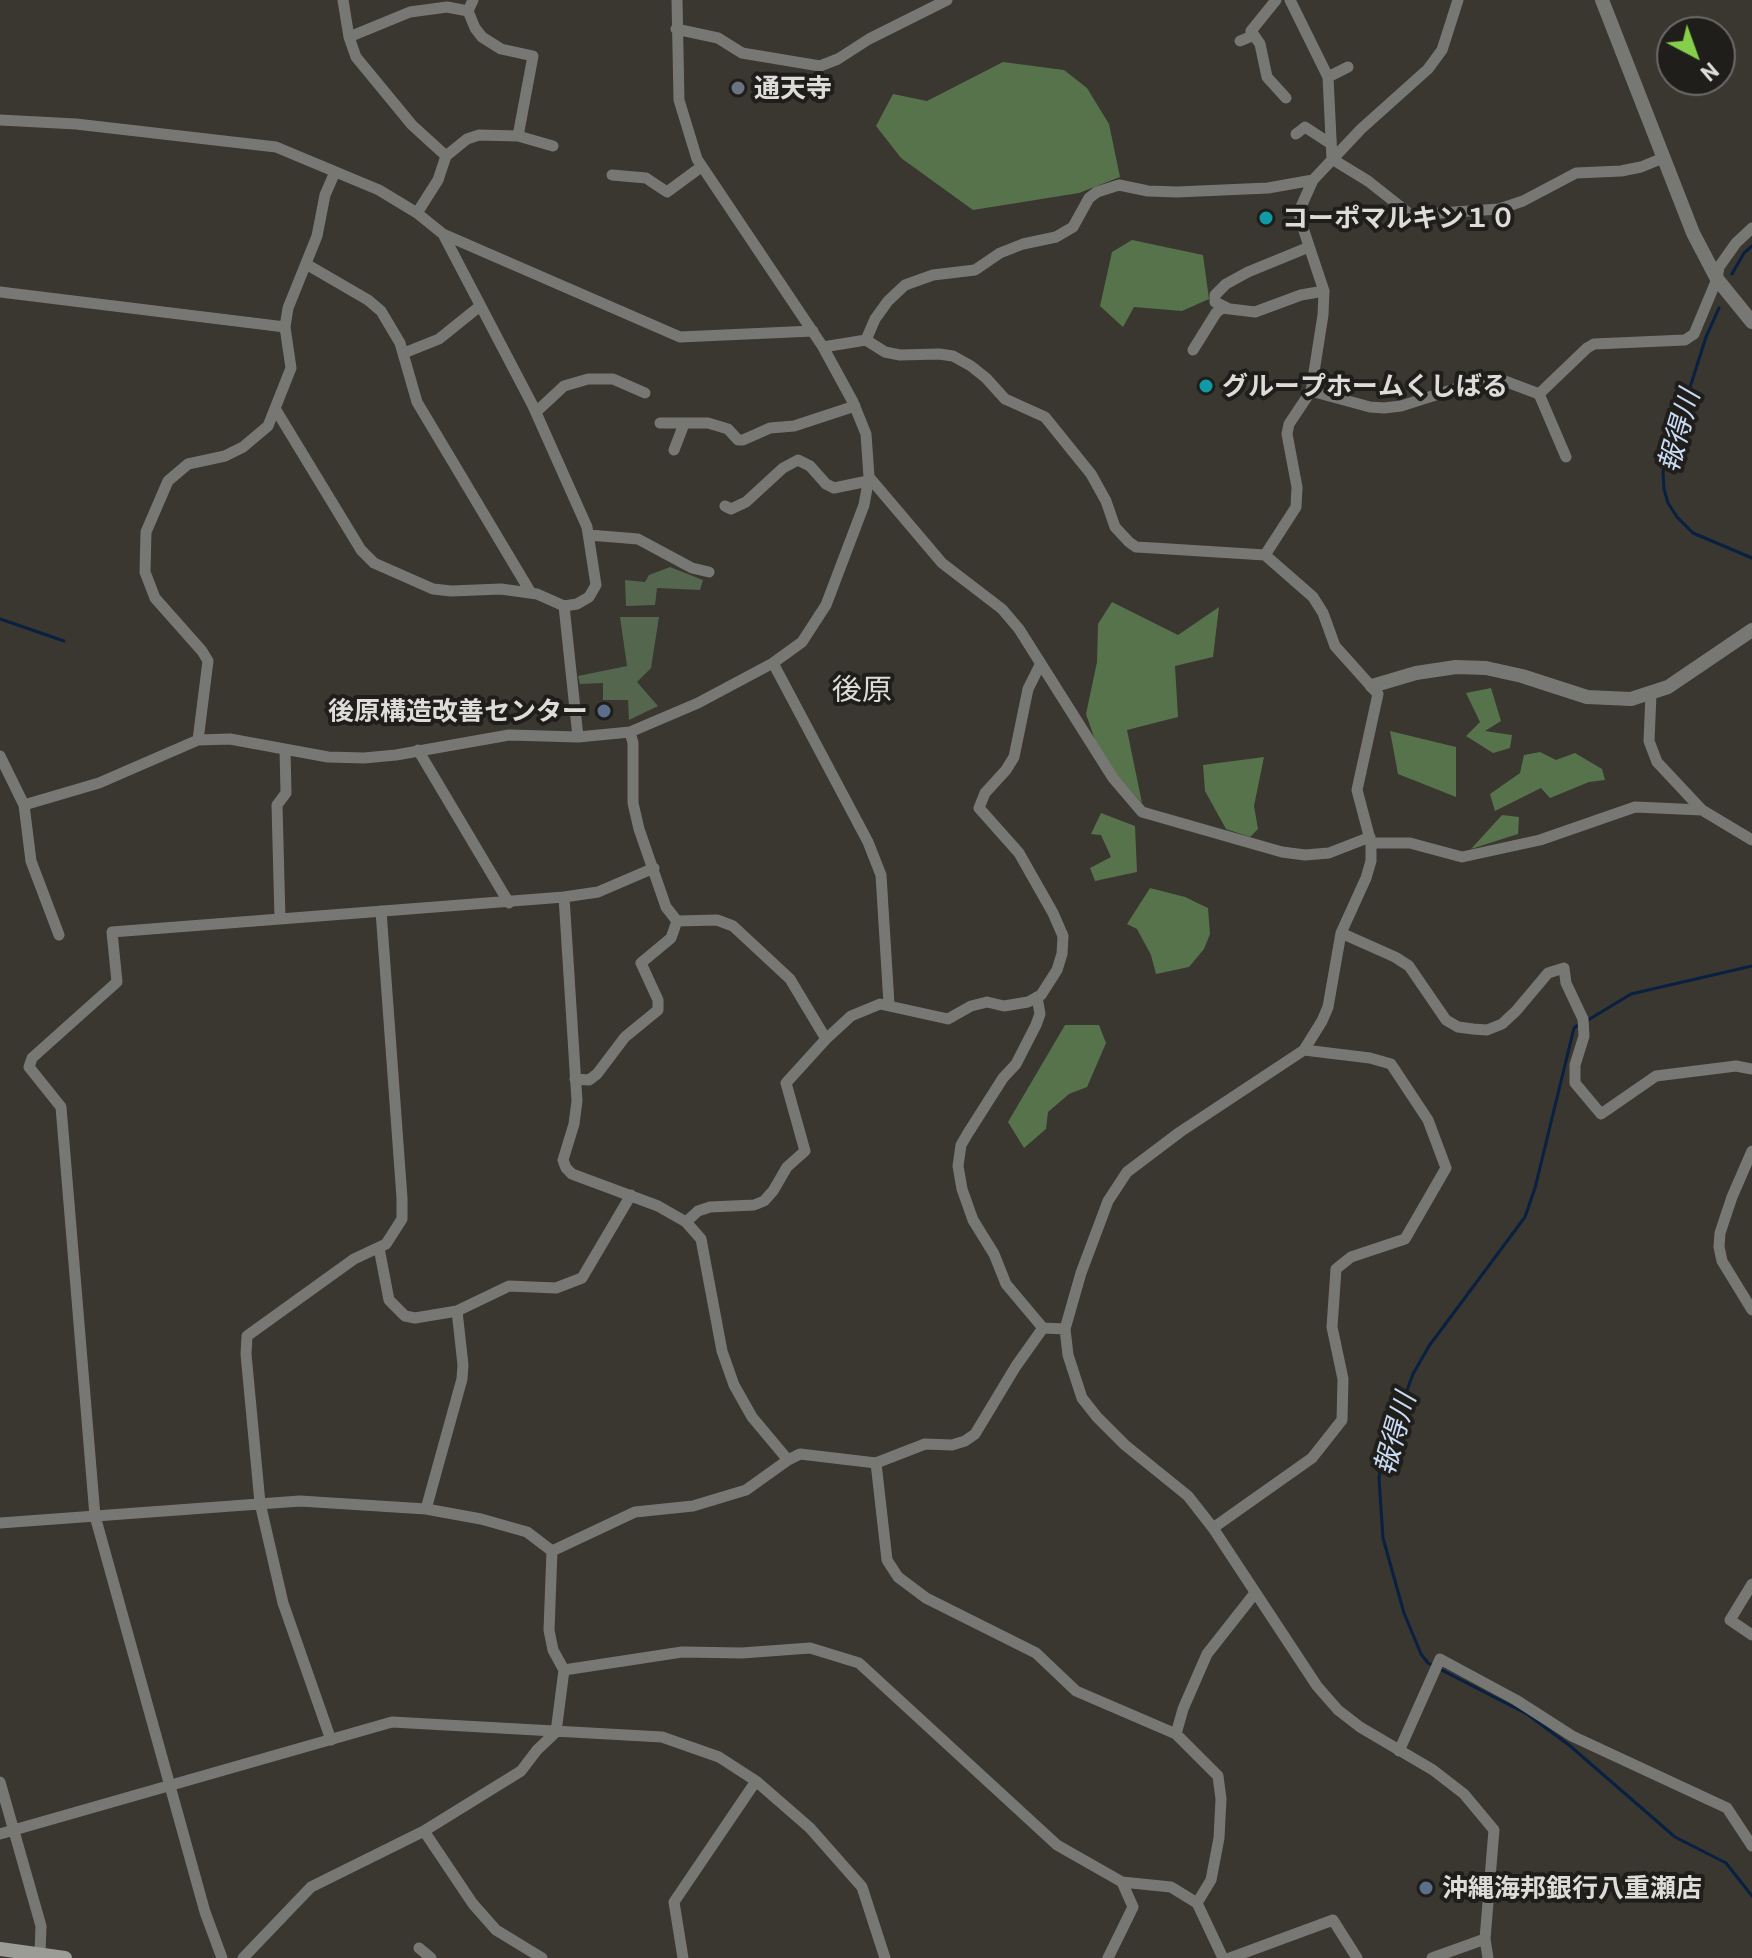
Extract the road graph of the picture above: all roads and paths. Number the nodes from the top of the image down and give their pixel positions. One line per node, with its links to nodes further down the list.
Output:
1 (343, 0): 11 (street)
2 (677, 0): 9 (street)
3 (947, 0): 9 (street)
4 (1276, 0): 10 (street)
5 (1456, 0): 23 (street)
6 (1602, 0): 22 (street)
7 (1295, 2): 14 (street)
8 (470, 6): 11 (street); 18 (street)
9 (676, 29): 24 (street)
10 (1252, 36): 12 (street); 15 (street)
11 (349, 37): 21 (street)
12 (1240, 41)
13 (1348, 67): 14 (street)
14 (1328, 77): 19 (street)
15 (1286, 98)
16 (0, 120): 25 (street)
17 (1296, 134): 19 (street)
18 (518, 136): 20 (street); 21 (street)
19 (1331, 144): 23 (street)
20 (553, 146)
21 (446, 156): 28 (street)
22 (1663, 158): 23 (street); 33 (street)
23 (1332, 159): 27 (street)
24 (701, 167): 26 (street); 40 (street)
25 (335, 172): 28 (street); 32 (street)
26 (612, 175)
27 (1313, 180): 31 (street); 41 (street)
28 (417, 213): 30 (street)
29 (1752, 228): 33 (street)
30 (443, 234): 36 (street); 40 (street)
31 (1309, 247): 34 (street); 37 (street)
32 (306, 264): 39 (street); 44 (street)
33 (1717, 279): 38 (street); 47 (street)
34 (1324, 291): 37 (street); 45 (street)
35 (0, 292): 39 (street)
36 (480, 306): 44 (street); 50 (street)
37 (1227, 308): 43 (street)
38 (1752, 322)
39 (285, 327): 49 (street)
40 (813, 331): 42 (street)
41 (866, 340): 42 (street); 58 (street)
42 (823, 347): 48 (street)
43 (1193, 350)
44 (404, 353): 60 (street)
45 (1311, 391): 47 (street); 58 (street)
46 (645, 393): 50 (street)
47 (1539, 394): 54 (street)
48 (855, 406): 52 (street); 55 (street)
49 (276, 410): 60 (street); 69 (street)
50 (536, 412): 57 (street)
51 (660, 423): 52 (street)
52 (684, 424): 53 (street)
53 (674, 450)
54 (1566, 457)
55 (869, 479): 56 (street); 63 (street); 64 (street)
56 (725, 506)
57 (589, 535): 59 (street); 61 (street)
58 (1265, 555): 65 (street)
59 (709, 572)
60 (531, 593): 61 (street)
61 (564, 606): 68 (street)
62 (1752, 630): 66 (street)
63 (773, 663): 67 (street); 86 (street)
64 (1040, 665): 75 (street); 85 (street)
65 (1372, 686): 66 (street); 75 (street)
66 (1651, 694): 74 (street)
67 (630, 732): 68 (street); 77 (street)
68 (578, 737): 71 (street)
69 (198, 740): 70 (street); 73 (street)
70 (285, 750): 71 (street); 81 (street)
71 (418, 750): 79 (street)
72 (0, 756): 73 (street)
73 (24, 805): 84 (street)
74 (1702, 810): 75 (street); 76 (street)
75 (1370, 840): 83 (street)
76 (1752, 840)
77 (654, 868): 78 (street); 82 (street)
78 (564, 897): 79 (street); 90 (street)
79 (509, 903): 80 (street)
80 (381, 911): 81 (street); 94 (street)
81 (280, 919): 103 (street)
82 (677, 921): 87 (street); 90 (street)
83 (1341, 933): 88 (street); 89 (street)
84 (59, 935)
85 (1037, 997): 86 (street); 97 (street)
86 (889, 1004): 87 (street)
87 (826, 1039): 93 (street)
88 (1304, 1050): 98 (street); 105 (street)
89 (1752, 1069)
90 (575, 1079): 92 (street)
91 (1752, 1151): 95 (street)
92 (631, 1195): 93 (street); 96 (street)
93 (686, 1222): 99 (street)
94 (379, 1248): 96 (street); 101 (street)
95 (1752, 1310)
96 (457, 1311): 102 (street)
97 (1043, 1328): 98 (street); 100 (street)
98 (1065, 1329): 105 (street)
99 (788, 1460): 100 (street); 106 (street)
100 (876, 1463): 112 (street)
101 (260, 1503): 102 (street); 103 (street); 113 (street)
102 (426, 1509): 106 (street)
103 (95, 1516): 104 (street); 117 (street)
104 (0, 1523)
105 (1213, 1528): 108 (street)
106 (552, 1551): 110 (street)
107 (1752, 1584): 109 (street)
108 (1255, 1593): 112 (street); 114 (street)
109 (1752, 1635)
110 (564, 1670): 111 (street); 122 (street)
111 (556, 1732): 113 (street); 115 (street); 119 (street)
112 (1176, 1734): 123 (street)
113 (331, 1740): 117 (street)
114 (1399, 1751): 121 (street); 124 (street)
115 (756, 1781): 133 (street); 134 (street)
116 (0, 1782): 118 (street)
117 (171, 1785): 118 (street); 129 (street)
118 (14, 1831): 120 (street); 127 (street)
119 (424, 1831): 130 (street); 132 (street)
120 (0, 1834)
121 (1752, 1846)
122 (1122, 1882): 123 (street); 135 (street)
123 (1197, 1903): 136 (street)
124 (1485, 1939): 139 (street); 140 (street)
125 (419, 1948): 131 (street)
126 (3, 1952): 127 (main road)
127 (40, 1953): 128 (main road)
128 (65, 1958)
129 (222, 1958)
130 (243, 1958)
131 (431, 1958)
132 (542, 1958)
133 (683, 1958)
134 (885, 1958)
135 (1108, 1958)
136 (1223, 1958)
137 (1230, 1958): 138 (street)
138 (1357, 1958)
139 (1432, 1958)
140 (1488, 1958)

